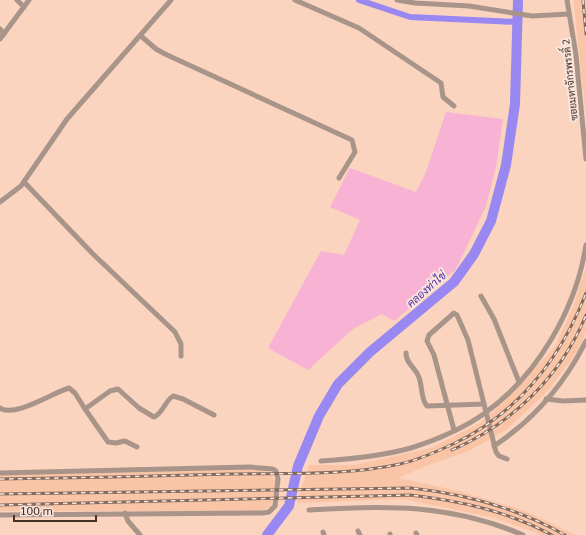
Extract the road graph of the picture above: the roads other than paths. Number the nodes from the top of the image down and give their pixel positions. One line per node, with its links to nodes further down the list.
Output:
1 (17, 0): 7 (street)
2 (29, 0): 7 (street)
3 (171, 0): 11 (street)
4 (295, 0): 13 (street)
5 (396, 0): 8 (street)
6 (567, 0): 8 (street, ซอยมหาจักรพรรดิ์ 2)
7 (24, 7): 10 (street)
8 (569, 14): 14 (street, ซอยมหาจักรพรรดิ์ 2)
9 (0, 29): 10 (street)
10 (4, 34): 12 (street)
11 (141, 36): 15 (street); 16 (street)
12 (0, 39)
13 (454, 106)
14 (586, 159)
15 (339, 178)
16 (24, 182): 17 (street); 22 (street)
17 (0, 202)
18 (586, 245): 23 (street)
19 (481, 296): 23 (street)
20 (586, 341): 24 (street)
21 (406, 353): 27 (street)
22 (181, 356)
23 (519, 382): 30 (street)
24 (546, 399): 25 (street); 33 (street)
25 (586, 400)
26 (484, 404): 27 (street); 27 (street); 30 (street)
27 (448, 406): 32 (street)
28 (0, 408): 29 (street)
29 (85, 409): 31 (street); 34 (street)
30 (485, 413): 32 (street); 33 (street)
31 (214, 416)
32 (454, 430): 36 (street)
33 (494, 446): 35 (street)
34 (137, 447)
35 (507, 459)
36 (321, 461)
37 (0, 473): 39 (street)
38 (309, 510): 42 (street)
39 (125, 513): 40 (street); 41 (street)
40 (0, 515)
41 (140, 535)
42 (523, 535)

